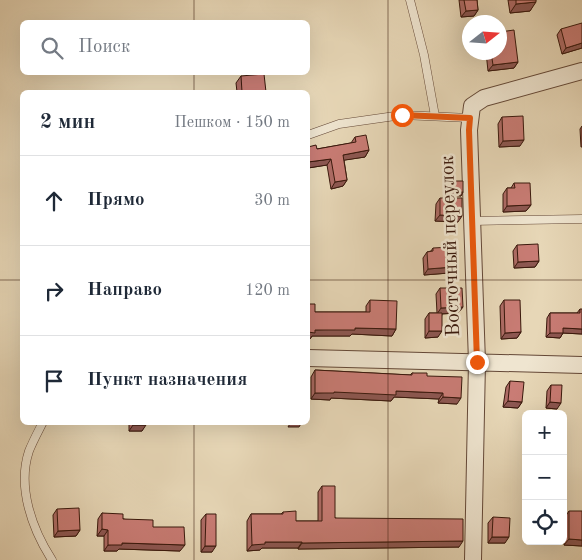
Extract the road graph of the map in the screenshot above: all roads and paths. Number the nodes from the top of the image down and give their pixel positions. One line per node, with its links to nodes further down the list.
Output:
1 (410, 0): 3 (lane)
2 (582, 71): 4 (street)
3 (436, 116): 4 (lane); 5 (lane)
4 (470, 118): 7 (street, Восточный переулок)
5 (310, 134)
6 (582, 219): 7 (lane)
7 (472, 222): 9 (street, Восточный переулок)
8 (310, 358): 9 (street)
9 (477, 362): 10 (street); 13 (street, Восточный переулок)
10 (582, 365)
11 (42, 425): 12 (lane)
12 (52, 560)
13 (474, 560)

